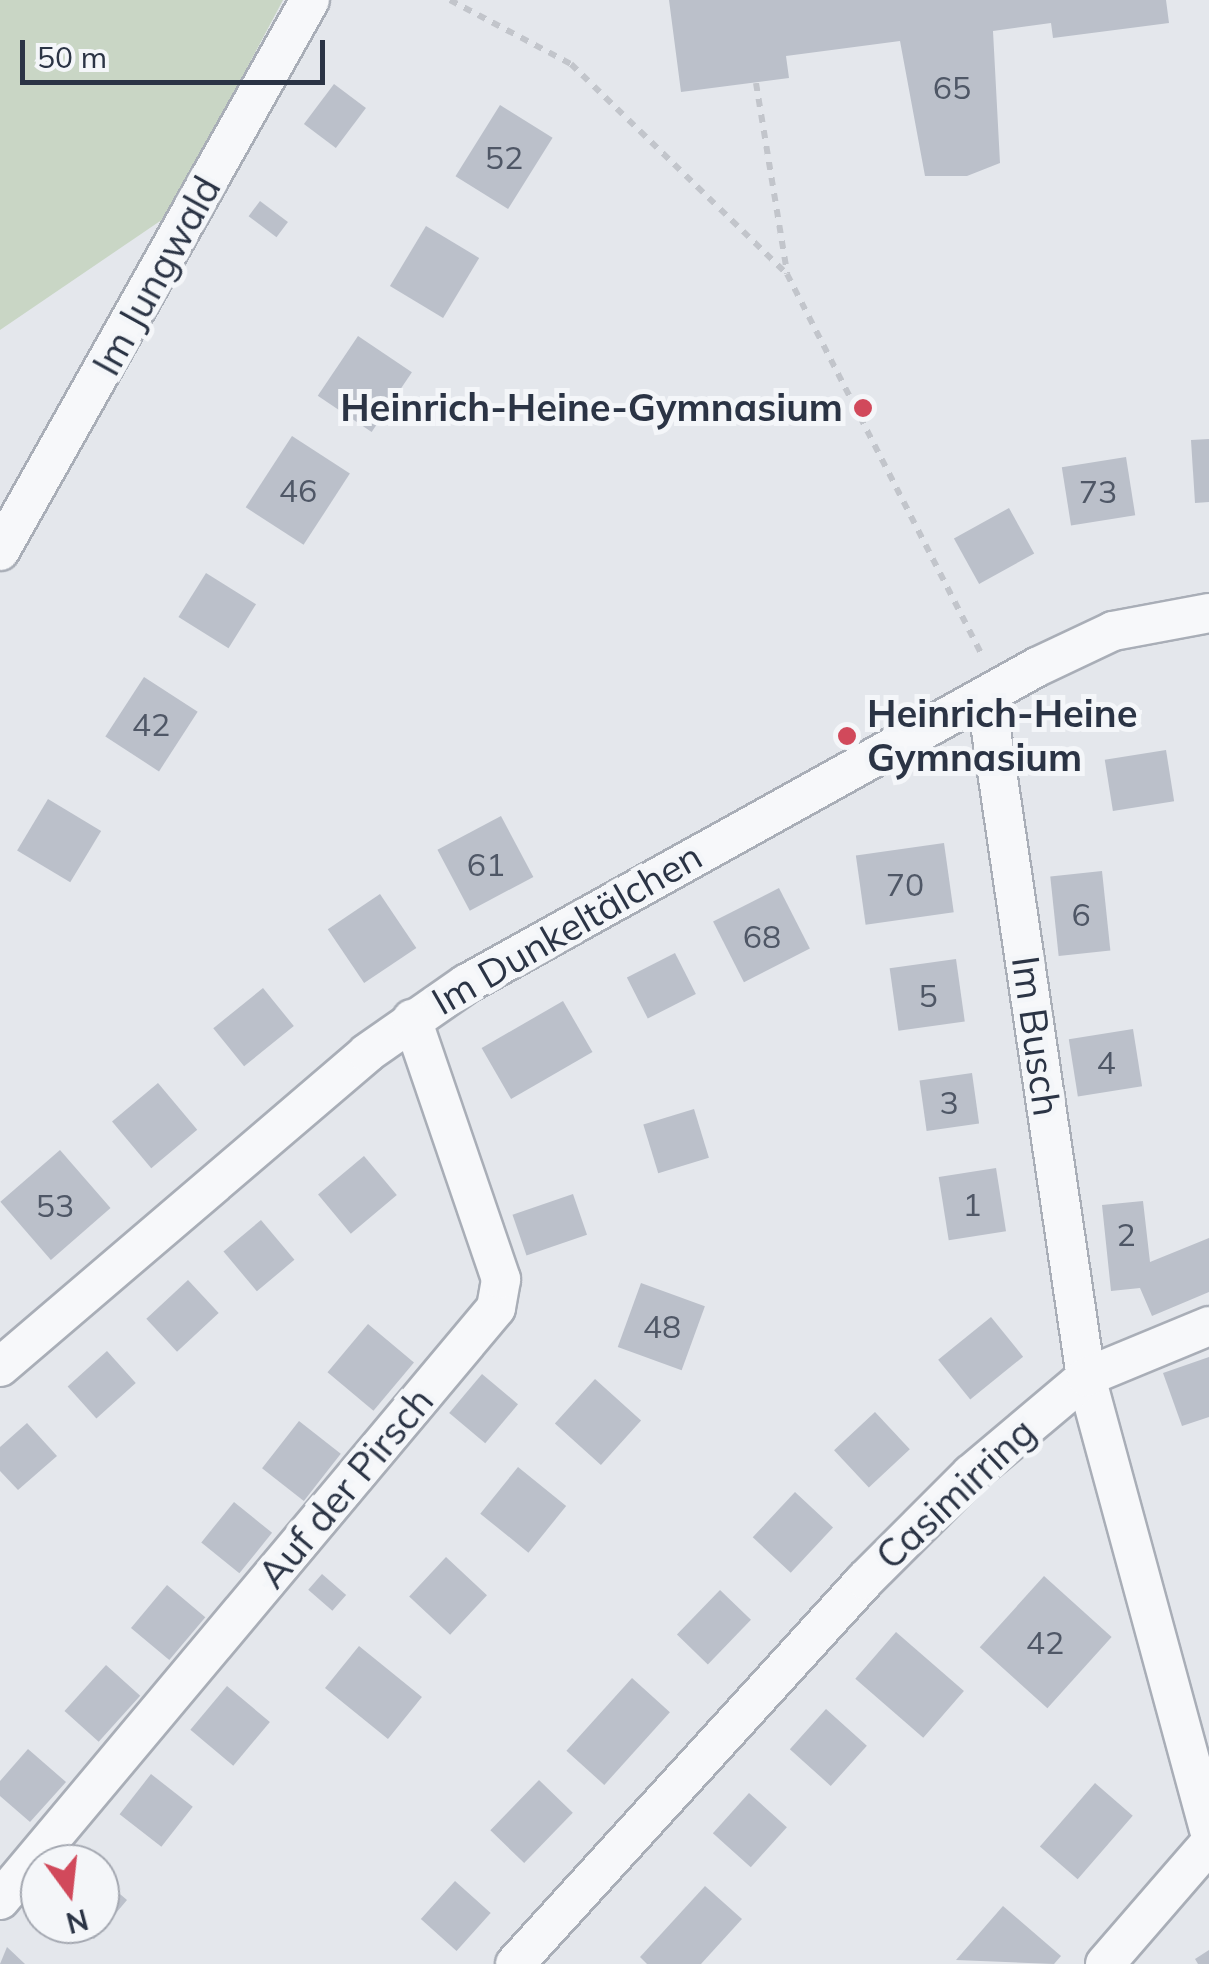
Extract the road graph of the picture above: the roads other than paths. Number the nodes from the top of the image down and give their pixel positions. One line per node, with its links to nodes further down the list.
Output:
1 (310, 0): 2 (street, Im Jungwald)
2 (0, 551)
3 (1209, 614): 4 (street, Im Dunkeltälchen)
4 (986, 696): 5 (street, Im Dunkeltälchen); 8 (street, Im Busch)
5 (412, 1019): 7 (street, Im Dunkeltälchen); 11 (street, Auf der Pirsch)
6 (1209, 1326): 8 (street, Casimirring)
7 (0, 1368)
8 (1086, 1377): 9 (street); 12 (street, Casimirring)
9 (1209, 1830)
10 (1209, 1844): 13 (street)
11 (0, 1900)
12 (516, 1964)
13 (1105, 1964)

